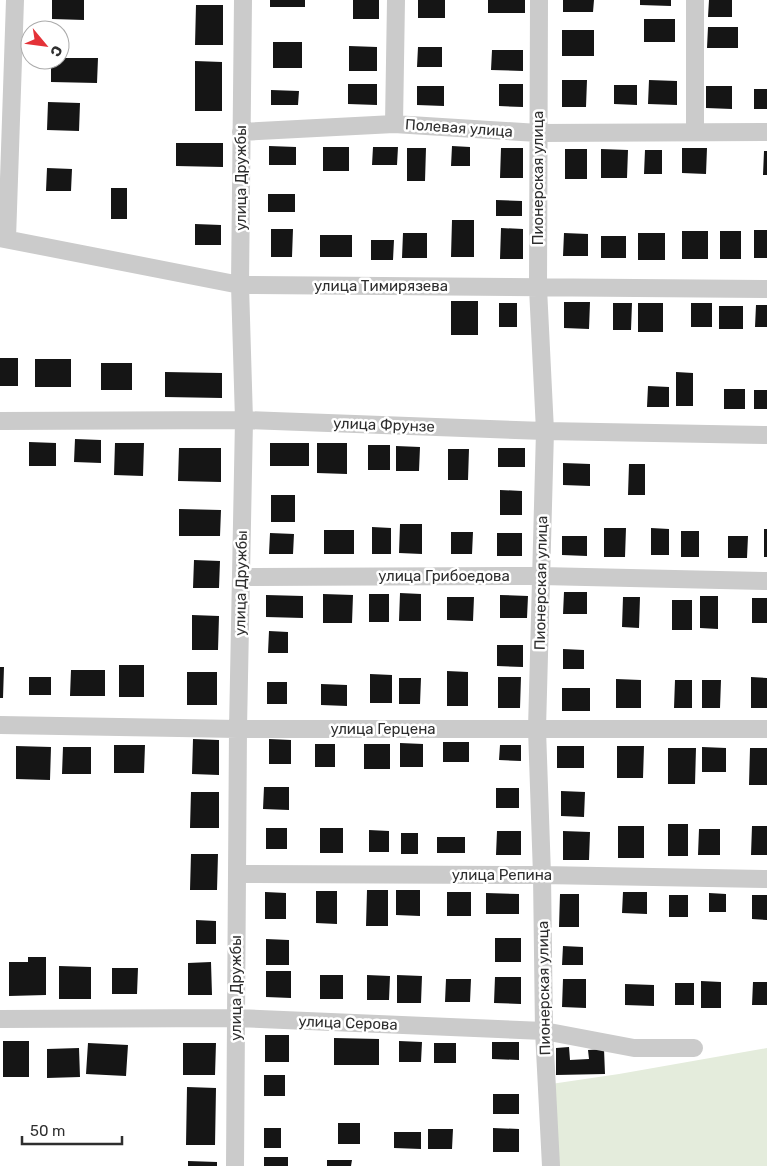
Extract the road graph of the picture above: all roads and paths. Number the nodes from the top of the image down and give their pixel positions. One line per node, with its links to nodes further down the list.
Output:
1 (15, 0): 11 (street)
2 (243, 0): 7 (street, улица Дружбы)
3 (396, 0): 6 (street)
4 (539, 0): 10 (street, Пионерская улица)
5 (695, 0): 8 (street)
6 (394, 124): 7 (street, Полевая улица); 10 (street, Полевая улица)
7 (241, 132): 12 (street, улица Дружбы)
8 (695, 132): 9 (street, Полевая улица); 10 (street, Полевая улица)
9 (767, 132)
10 (538, 134): 13 (street, Пионерская улица)
11 (3, 239): 12 (street, улица Тимирязева)
12 (240, 285): 13 (street, улица Тимирязева); 15 (street, улица Дружбы)
13 (538, 288): 14 (street, улица Тимирязева); 17 (street, Пионерская улица)
14 (767, 289)
15 (244, 420): 16 (street, улица Фрунзе); 17 (street, улица Фрунзе); 20 (street, улица Дружбы)
16 (0, 421)
17 (544, 431): 18 (street, улица Фрунзе); 19 (street, Пионерская улица)
18 (767, 435)
19 (541, 576): 20 (street, улица Грибоедова); 21 (street, улица Грибоедова); 24 (street, Пионерская улица)
20 (241, 577): 23 (street, улица Дружбы)
21 (767, 581)
22 (0, 725): 23 (street, улица Герцена)
23 (238, 729): 24 (street, улица Герцена); 26 (street, улица Дружбы)
24 (537, 729): 25 (street, улица Герцена); 27 (street, Пионерская улица)
25 (767, 729)
26 (237, 874): 27 (street, улица Репина); 29 (street, улица Дружбы)
27 (542, 875): 28 (street, улица Репина); 31 (street, Пионерская улица)
28 (767, 879)
29 (236, 1018): 30 (street, улица Серова); 31 (street, улица Серова); 33 (street, улица Дружбы)
30 (0, 1019)
31 (544, 1031): 32 (street, улица Серова); 34 (street, Пионерская улица)
32 (694, 1048)
33 (235, 1166)
34 (551, 1166)

